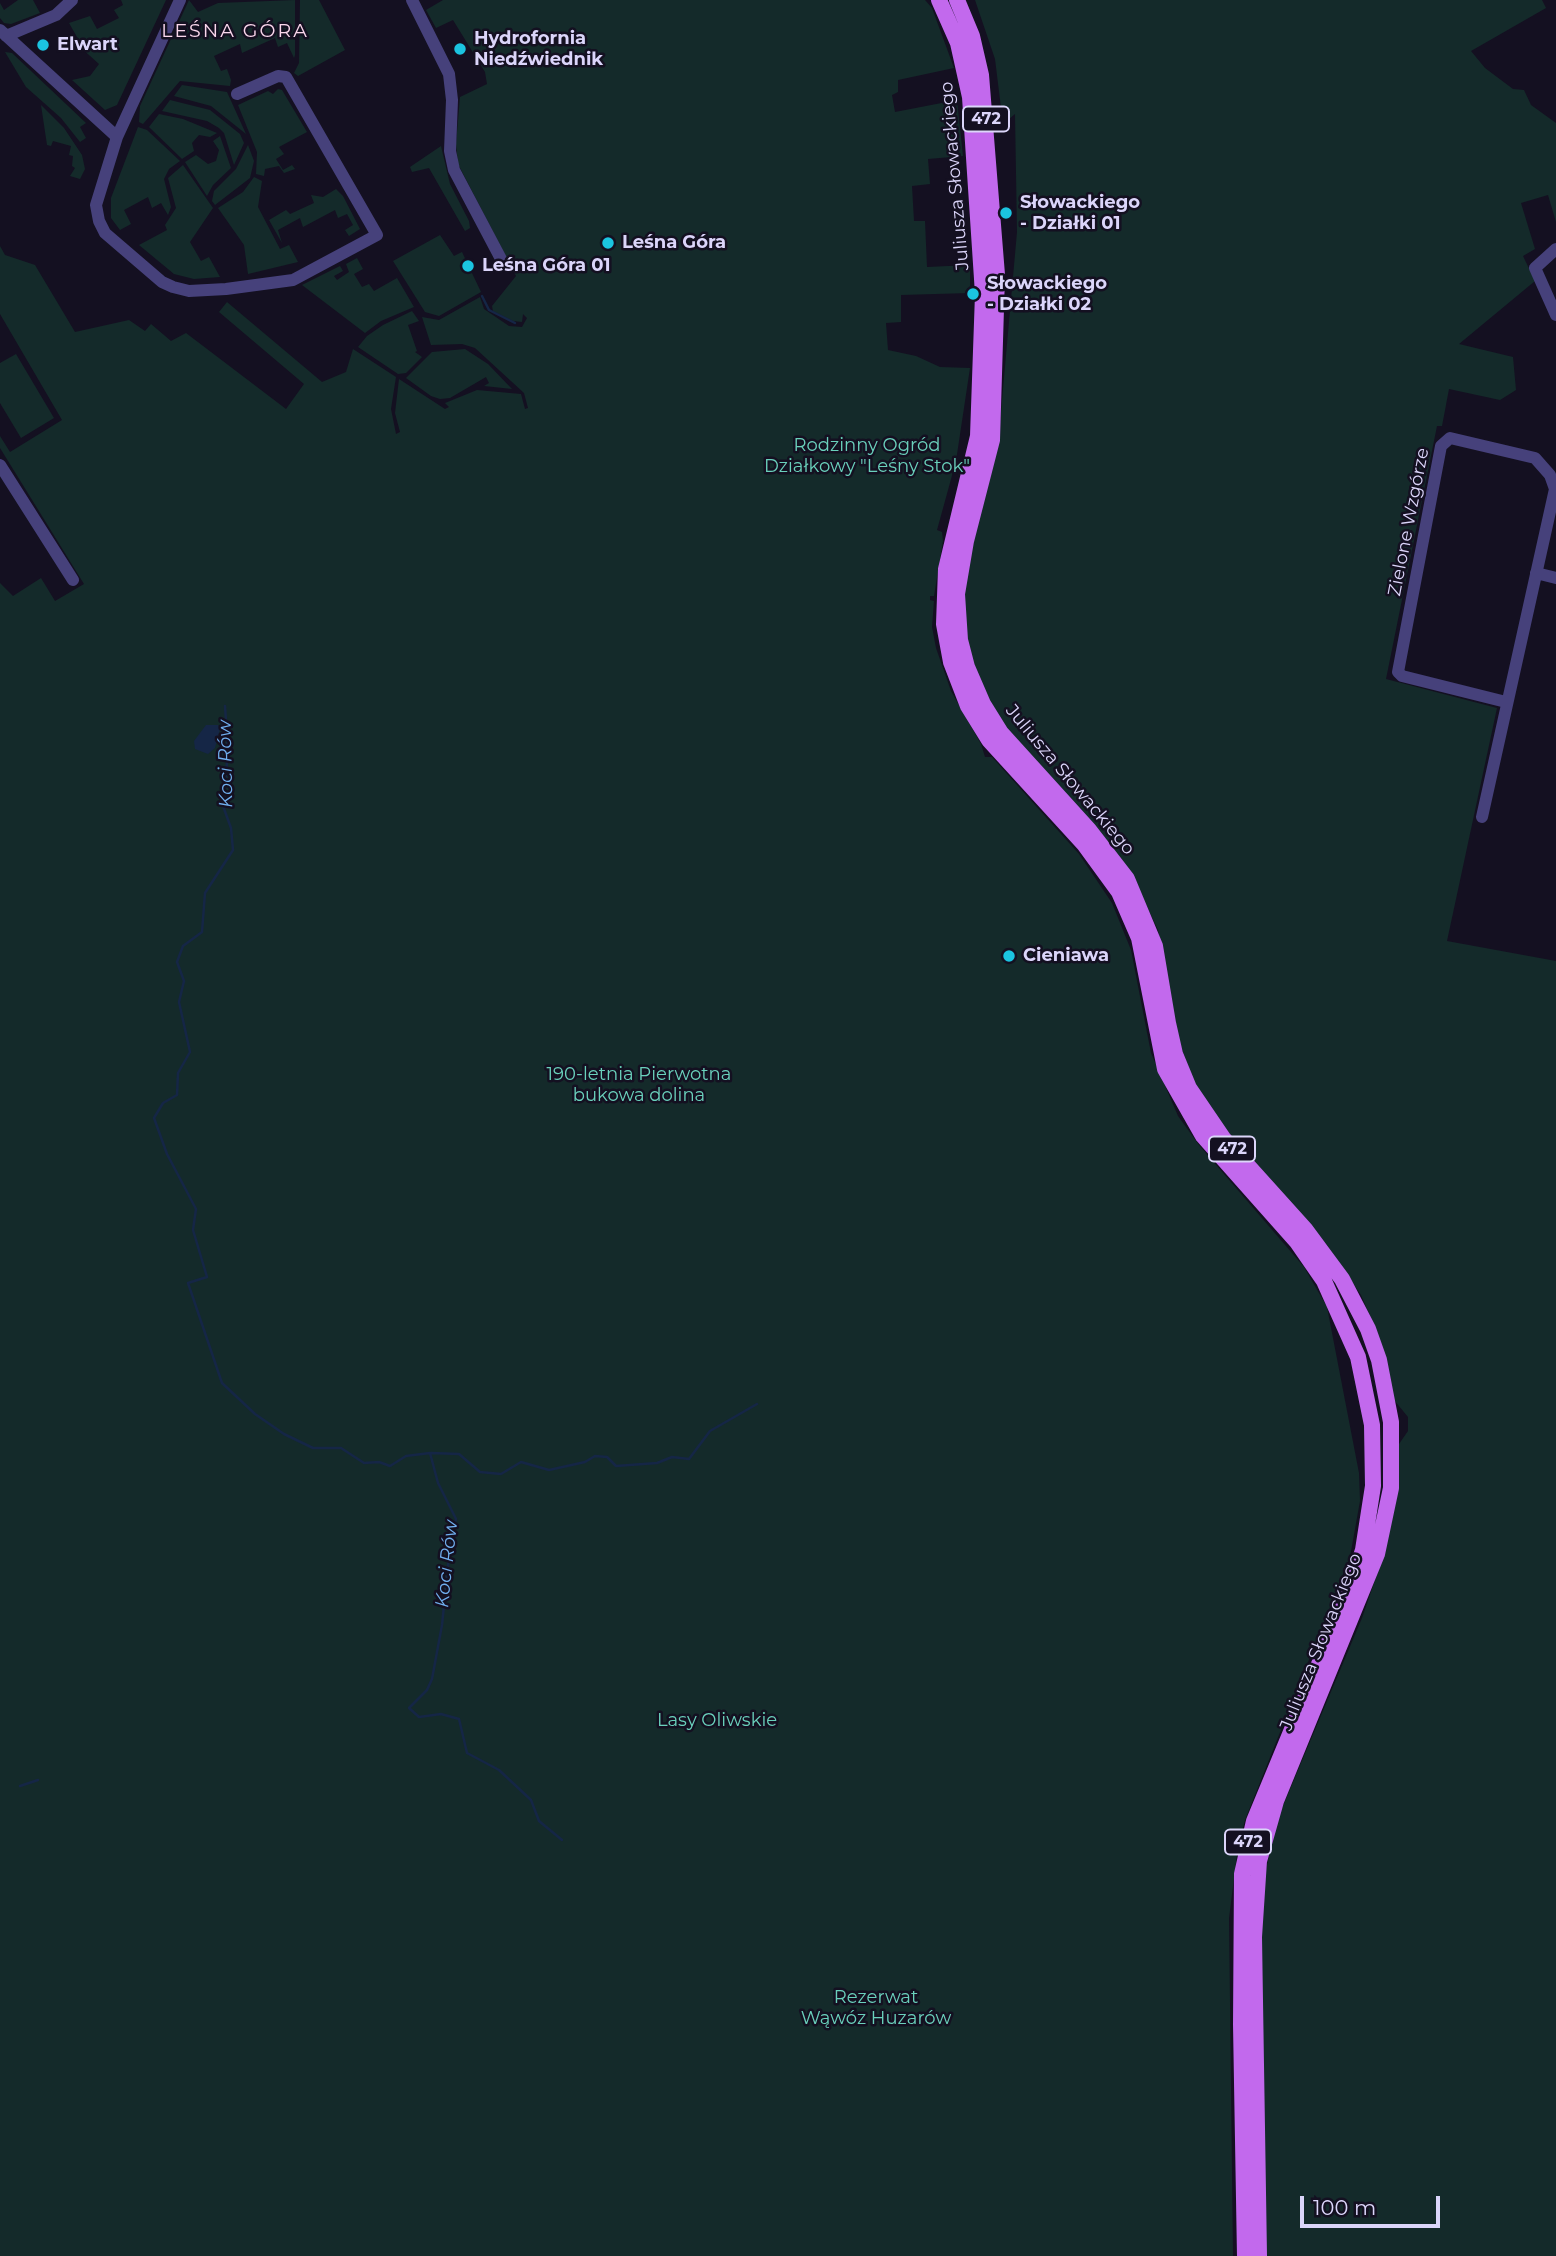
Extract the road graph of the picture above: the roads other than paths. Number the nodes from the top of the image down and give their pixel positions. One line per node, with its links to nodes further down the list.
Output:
1 (72, 0): 6 (street)
2 (180, 0): 8 (street)
3 (412, 0): 10 (street)
4 (939, 0): 18 (main road, Juliusza Słowackiego / 472)
5 (957, 0): 18 (main road, Juliusza Słowackiego / 472)
6 (3, 33): 8 (street)
7 (237, 94): 8 (street)
8 (117, 137)
9 (1556, 249): 11 (street)
10 (501, 259)
11 (1556, 315)
12 (0, 465): 15 (street)
13 (1536, 573): 14 (street); 16 (street, Zielone Wzgórze); 16 (street, Zielone Wzgórze)
14 (1556, 578)
15 (73, 580)
16 (1506, 702): 17 (street, Zielone Wzgórze)
17 (1482, 817)
18 (1248, 2025): 19 (main road, Juliusza Słowackiego / 472)
19 (1248, 2074): 20 (main road, Juliusza Słowackiego / 472); 21 (main road, Juliusza Słowackiego / 472)
20 (1245, 2256)
21 (1259, 2256)

